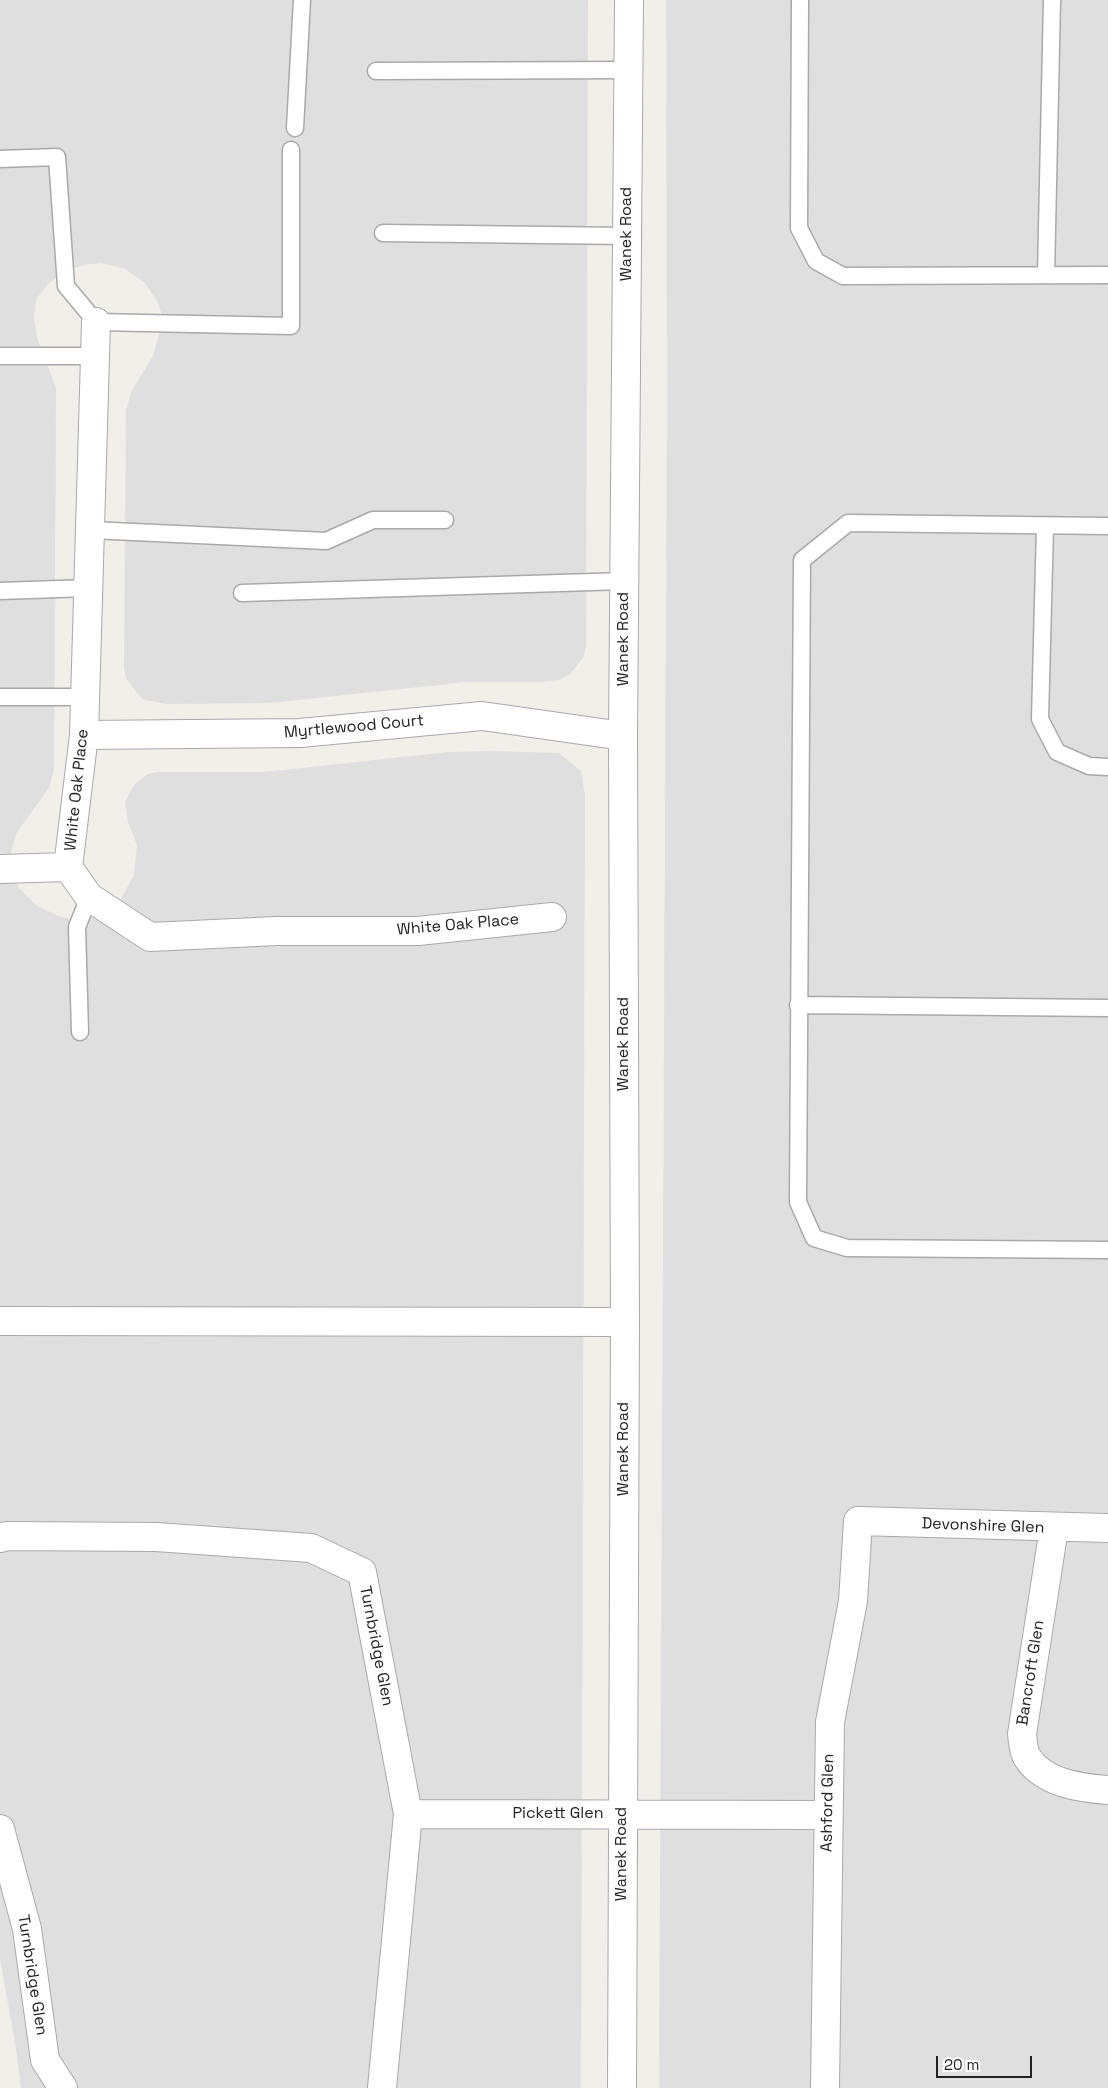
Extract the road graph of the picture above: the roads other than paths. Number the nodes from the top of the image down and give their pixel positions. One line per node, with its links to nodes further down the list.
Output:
1 (302, 0): 7 (lane)
2 (629, 0): 5 (street, Wanek Road)
3 (800, 0): 12 (lane)
4 (1052, 0): 12 (lane)
5 (629, 70): 6 (lane); 11 (street, Wanek Road)
6 (376, 71)
7 (295, 128)
8 (291, 150): 14 (lane)
9 (0, 159): 14 (lane)
10 (384, 233): 11 (lane)
11 (627, 236): 21 (street, Wanek Road)
12 (1046, 275): 13 (lane)
13 (1108, 275)
14 (96, 322): 16 (street, White Oak Place)
15 (0, 356): 16 (lane)
16 (95, 356): 20 (street, White Oak Place)
17 (445, 520): 20 (lane)
18 (1045, 526): 19 (lane); 29 (lane); 34 (lane)
19 (1108, 526)
20 (90, 530): 22 (street, White Oak Place)
21 (624, 581): 24 (lane); 28 (street, Wanek Road)
22 (88, 588): 23 (lane); 25 (street, White Oak Place)
23 (0, 591)
24 (242, 593)
25 (86, 697): 26 (lane); 27 (street, White Oak Place)
26 (0, 698)
27 (84, 736): 28 (street, Myrtlewood Court); 30 (street, White Oak Place)
28 (623, 736): 39 (street, Wanek Road)
29 (1108, 767)
30 (68, 867): 31 (street); 32 (street, White Oak Place)
31 (0, 869)
32 (89, 897): 33 (street, White Oak Place); 36 (lane)
33 (552, 917)
34 (798, 1005): 35 (lane); 37 (lane)
35 (1108, 1008)
36 (80, 1032)
37 (1108, 1250)
38 (0, 1321): 39 (street)
39 (625, 1322): 46 (street, Wanek Road)
40 (858, 1521): 41 (street, Devonshire Glen); 47 (street, Ashford Glen)
41 (1054, 1528): 42 (street, Devonshire Glen); 44 (street, Bancroft Glen)
42 (1108, 1528)
43 (0, 1538): 45 (street, Turnbridge Glen)
44 (1108, 1790)
45 (408, 1814): 46 (street, Pickett Glen); 49 (street, Turnbridge Glen)
46 (622, 1815): 47 (street, Pickett Glen); 51 (street, Wanek Road)
47 (828, 1815): 52 (street, Ashford Glen)
48 (0, 1829): 50 (street, Turnbridge Glen)
49 (379, 2087)
50 (63, 2088)
51 (622, 2088)
52 (825, 2088)

